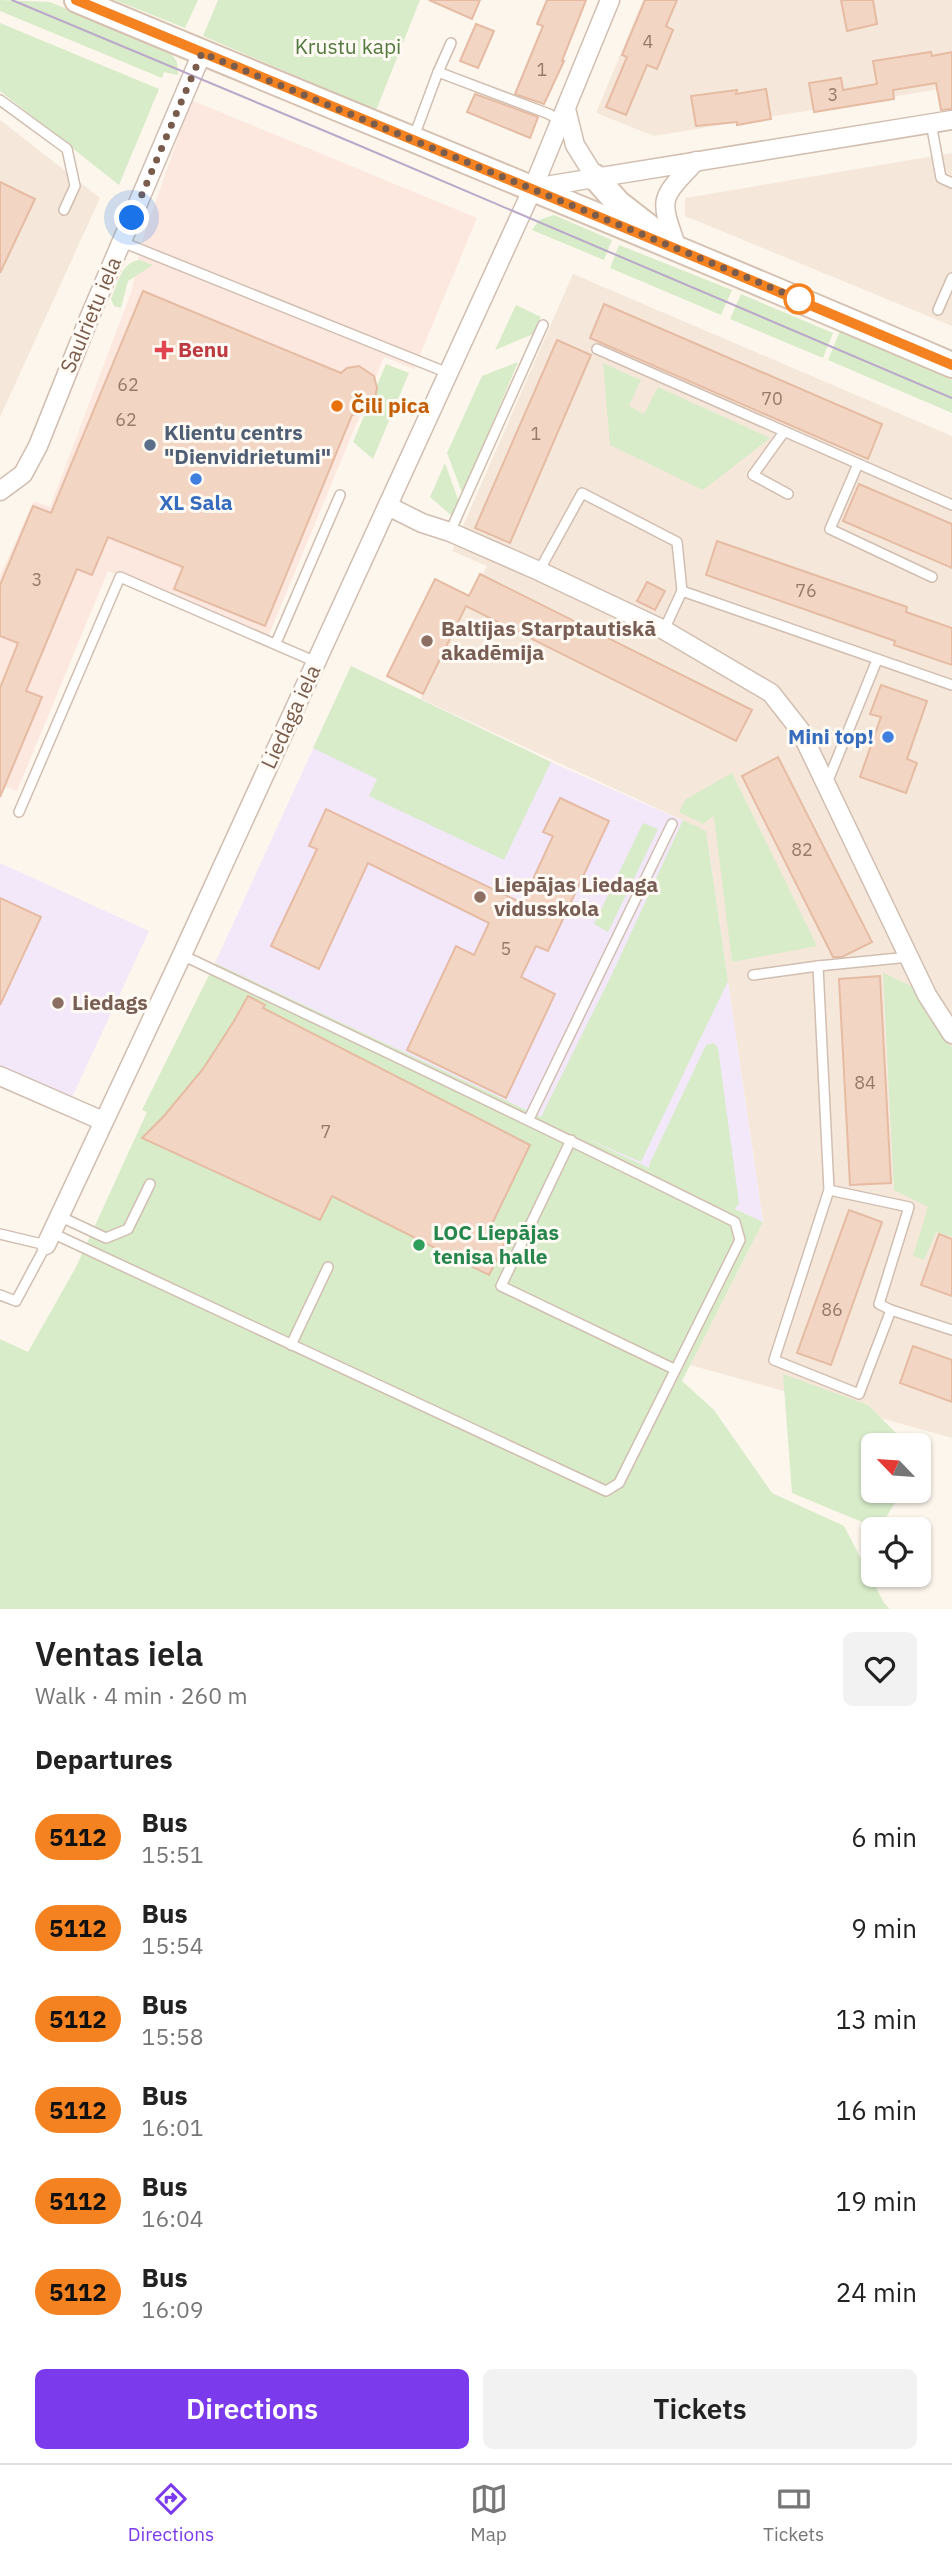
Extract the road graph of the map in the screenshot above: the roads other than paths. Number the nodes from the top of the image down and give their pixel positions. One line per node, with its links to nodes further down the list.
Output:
1 (77, 0): 4 (main road)
2 (610, 0): 7 (street, Liedaga iela)
3 (451, 43): 5 (lane)
4 (202, 53): 10 (main road); 16 (street, Saulrietu iela)
5 (438, 72): 7 (lane); 10 (lane)
6 (0, 100): 15 (lane)
7 (564, 115): 12 (street); 14 (street, Liedaga iela)
8 (952, 120): 9 (street)
9 (931, 123): 11 (street); 13 (lane)
10 (413, 140): 14 (main road)
11 (696, 161): 12 (street); 17 (street)
12 (595, 177): 14 (street); 17 (main road)
13 (952, 183)
14 (533, 188): 17 (main road); 23 (street, Liedaga iela)
15 (64, 211)
16 (122, 242): 23 (lane); 26 (street, Saulrietu iela)
17 (677, 248): 22 (main road)
18 (952, 278): 19 (lane)
19 (938, 310)
20 (543, 325): 31 (lane)
21 (597, 349): 24 (lane)
22 (952, 365)
23 (448, 373): 29 (street, Liedaga iela)
24 (784, 432): 25 (lane); 27 (lane)
25 (858, 464): 30 (lane); 33 (lane)
26 (0, 491)
27 (788, 494)
28 (341, 495): 36 (lane)
29 (388, 506): 31 (street); 38 (street, Liedaga iela)
30 (952, 506)
31 (450, 532): 32 (street)
32 (539, 571): 34 (lane); 35 (street)
33 (932, 577)
34 (682, 591): 35 (lane); 37 (lane)
35 (664, 629): 40 (street)
36 (276, 643): 38 (lane); 41 (lane)
37 (877, 660): 39 (lane); 40 (lane)
38 (316, 662): 43 (street, Liedaga iela)
39 (952, 685)
40 (827, 783): 44 (street)
41 (19, 812)
42 (672, 824): 49 (lane)
43 (182, 955): 49 (lane); 50 (street, Liedaga iela)
44 (909, 957): 45 (lane); 47 (street)
45 (818, 966): 46 (lane); 53 (lane)
46 (753, 975)
47 (952, 1034)
48 (0, 1076): 50 (street)
49 (529, 1119): 51 (lane)
50 (103, 1121): 54 (street, Liedaga iela)
51 (571, 1140): 61 (lane); 61 (lane)
52 (150, 1184): 54 (lane)
53 (829, 1191): 58 (lane); 58 (lane)
54 (52, 1231): 55 (lane); 57 (lane, Liedaga iela); 60 (lane)
55 (0, 1234)
56 (328, 1267): 60 (lane)
57 (0, 1295)
58 (891, 1310): 59 (lane)
59 (952, 1330)
60 (291, 1345): 61 (lane)
61 (674, 1369)

